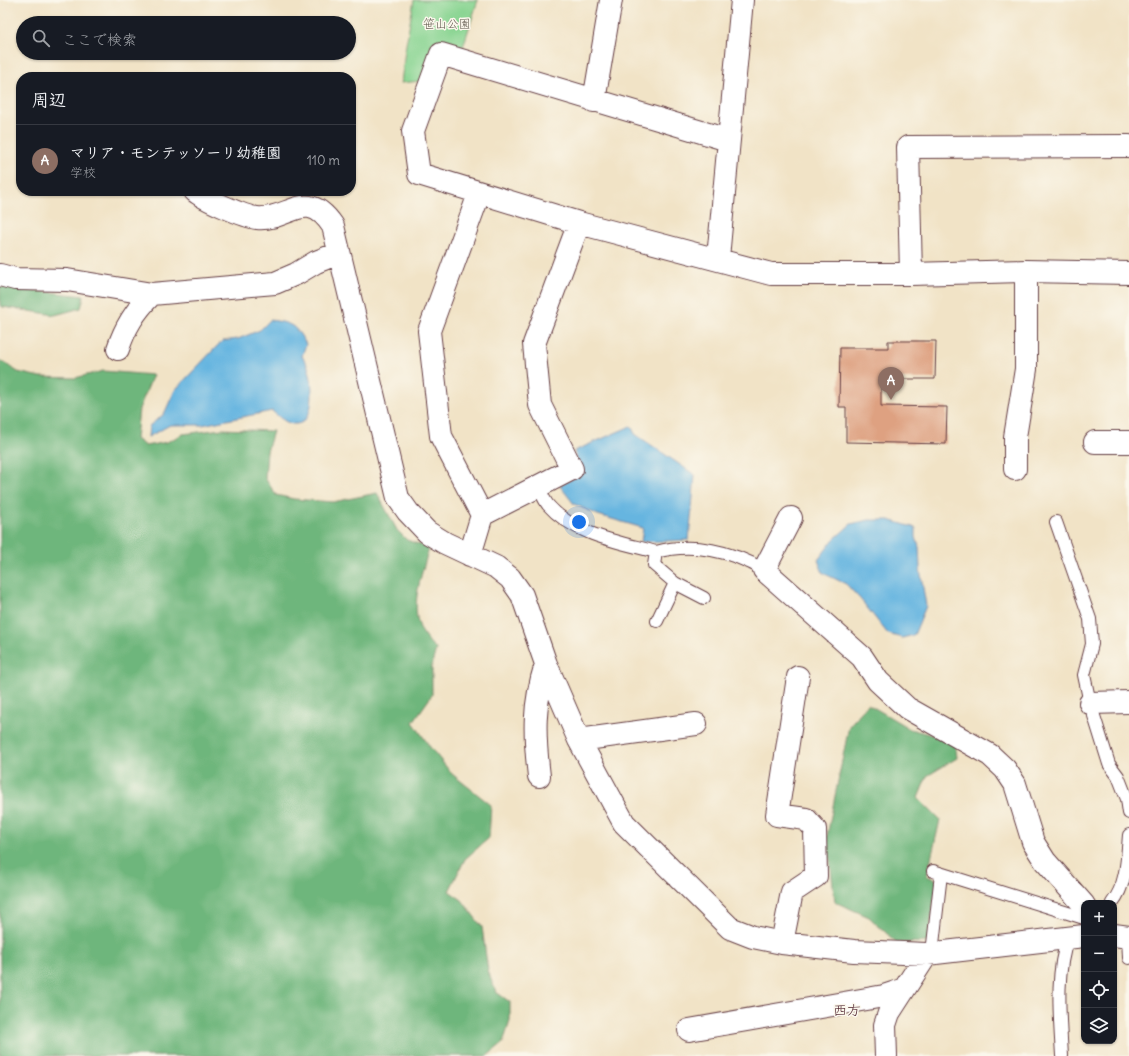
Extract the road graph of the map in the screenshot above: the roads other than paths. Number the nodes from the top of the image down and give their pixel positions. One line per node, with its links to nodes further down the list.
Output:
1 (612, 0): 3 (street)
2 (742, 0): 4 (street)
3 (594, 101): 4 (street); 6 (street)
4 (728, 140): 10 (street)
5 (1129, 146): 13 (street)
6 (479, 194): 8 (street); 21 (street)
7 (202, 196): 9 (street)
8 (579, 223): 10 (street); 20 (street)
9 (339, 253): 15 (street); 25 (street)
10 (718, 258): 13 (street)
11 (1026, 271): 12 (street); 13 (street); 19 (street)
12 (1129, 273)
13 (910, 274)
14 (0, 275): 15 (street)
15 (152, 294): 16 (street)
16 (118, 350)
17 (1095, 442): 18 (street)
18 (1129, 442)
19 (1014, 469)
20 (538, 486): 21 (street); 24 (lane)
21 (482, 515): 25 (street)
22 (791, 518): 26 (street)
23 (1056, 522): 33 (lane)
24 (656, 552): 26 (lane); 27 (lane)
25 (470, 555): 30 (street)
26 (764, 570): 40 (street)
27 (675, 583): 28 (lane); 29 (lane)
28 (704, 598)
29 (657, 621)
30 (546, 664): 35 (street); 36 (street)
31 (798, 677): 43 (street)
32 (1129, 702): 33 (street)
33 (1090, 703): 37 (lane)
34 (696, 724): 35 (street)
35 (579, 740): 43 (street)
36 (539, 776)
37 (1129, 813)
38 (1129, 835): 39 (lane)
39 (1114, 900)
40 (1081, 902)
41 (1081, 917): 44 (lane)
42 (1076, 937): 44 (street); 48 (lane)
43 (782, 942): 44 (street)
44 (929, 954): 45 (street)
45 (902, 990): 46 (street); 47 (street)
46 (689, 1030)
47 (886, 1056)
48 (1062, 1056)

